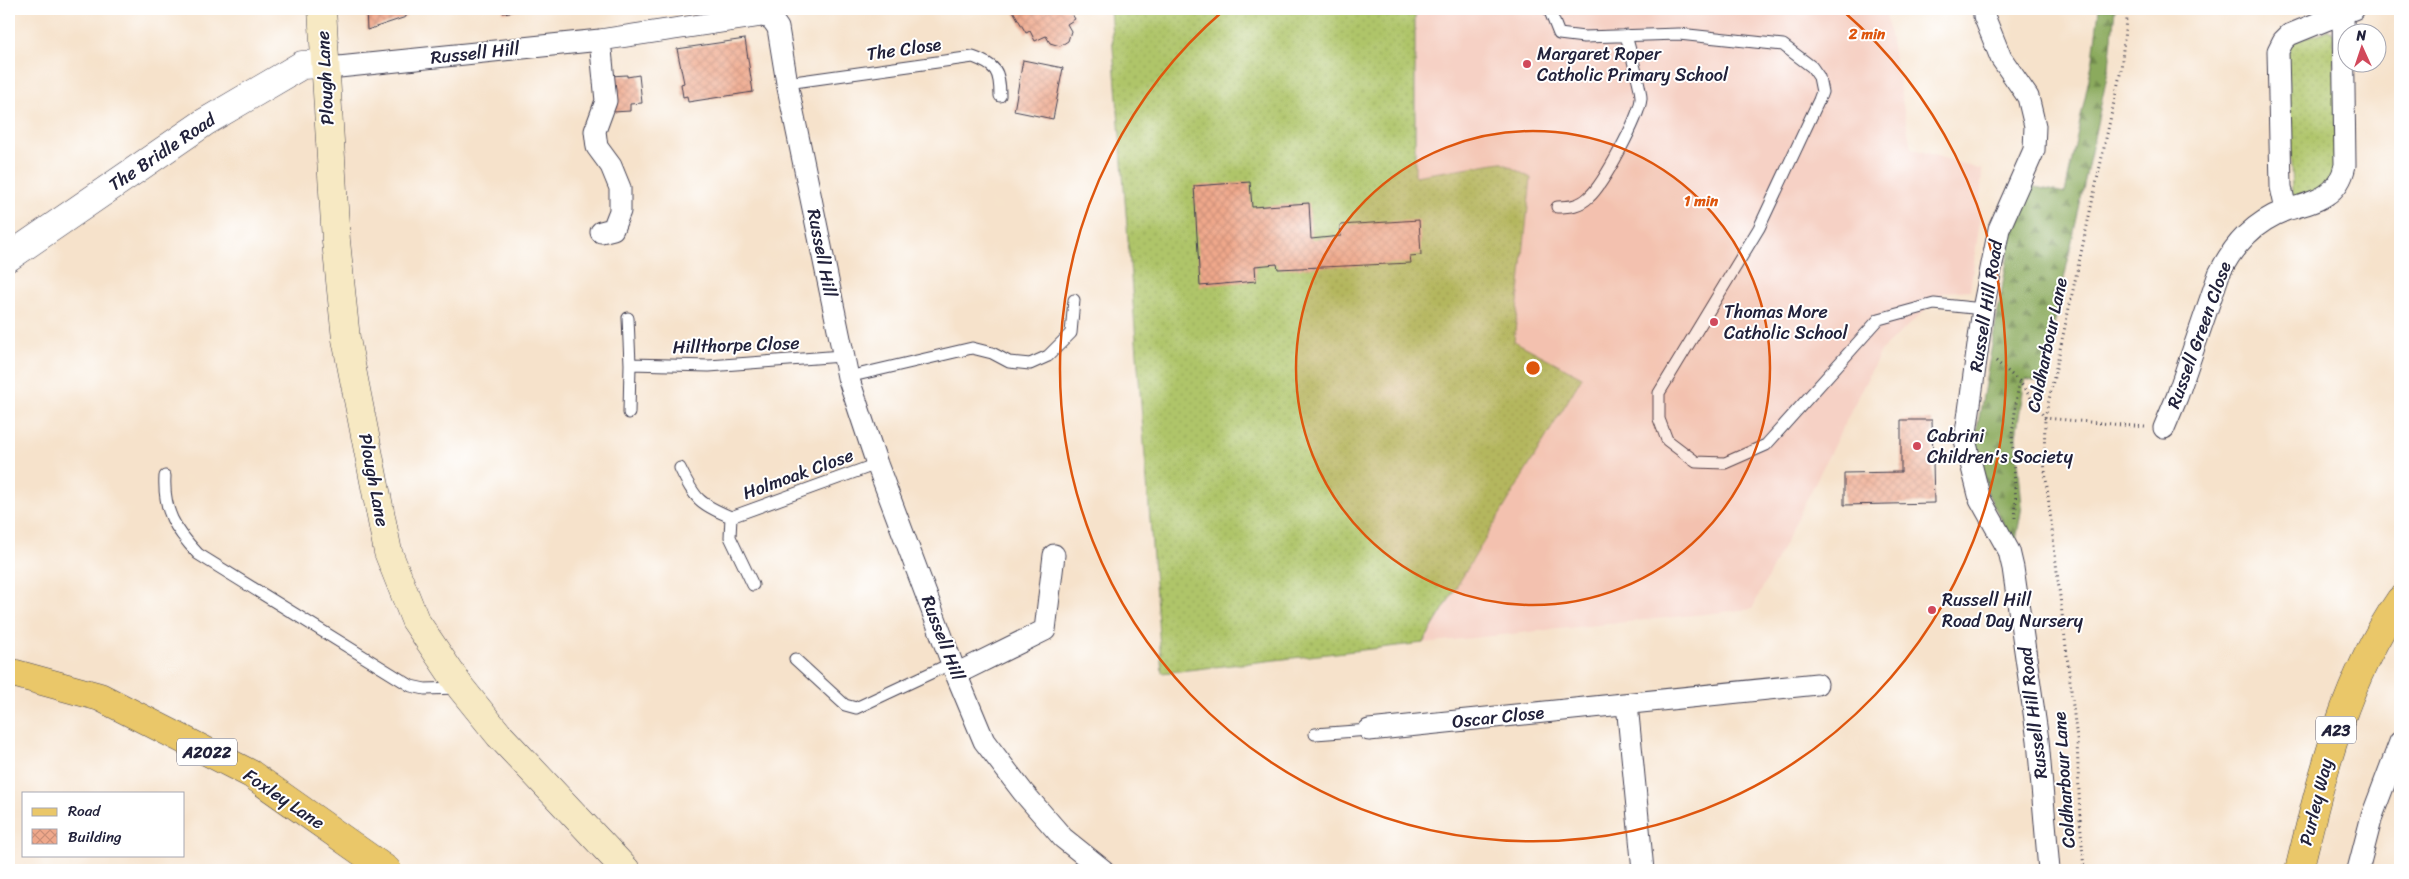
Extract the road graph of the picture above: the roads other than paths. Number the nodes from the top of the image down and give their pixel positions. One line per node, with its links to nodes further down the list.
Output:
1 (322, 9): 7 (main road, Plough Lane)
2 (1549, 9): 5 (lane)
3 (1984, 9): 15 (street, Russell Hill Road)
4 (2348, 11): 11 (street, Russell Green Close); 11 (street, Russell Green Close)
5 (1626, 35): 10 (lane); 15 (lane)
6 (600, 40): 7 (street, Russell Hill); 8 (street, Russell Hill); 12 (street)
7 (323, 64): 13 (street, The Bridle Road); 33 (main road, Plough Lane)
8 (787, 83): 9 (lane, The Close); 17 (street, Russell Hill)
9 (1000, 96)
10 (1557, 207)
11 (2286, 210): 21 (street, Russell Green Close)
12 (601, 232)
13 (9, 257)
14 (1074, 300): 19 (lane)
15 (1983, 309): 42 (street, Russell Hill Road)
16 (628, 318): 18 (lane)
17 (842, 356): 18 (lane, Hillthorpe Close); 19 (street, Russell Hill)
18 (630, 364): 20 (lane)
19 (848, 377): 22 (street, Russell Hill)
20 (629, 412)
21 (2164, 428)
22 (877, 464): 25 (lane, Holmoak Close); 30 (street, Russell Hill)
23 (680, 468): 25 (lane, Holmoak Close)
24 (165, 476): 33 (lane)
25 (731, 517): 27 (lane, Holmoak Close)
26 (1054, 555): 30 (street)
27 (753, 585)
28 (2400, 600): 43 (main road, Purley Way / A23)
29 (795, 659): 30 (lane)
30 (954, 669): 40 (street, Russell Hill)
31 (9, 672): 38 (main road, Foxley Lane / A2022)
32 (1817, 684): 34 (street, Oscar Close)
33 (461, 688): 39 (main road, Plough Lane)
34 (1627, 704): 35 (street, Oscar Close); 41 (street)
35 (1369, 730): 36 (lane)
36 (1314, 734)
37 (2400, 742): 44 (street)
38 (387, 870)
39 (626, 870)
40 (1103, 870)
41 (1642, 870)
42 (2049, 870)
43 (2299, 870)
44 (2358, 870)

